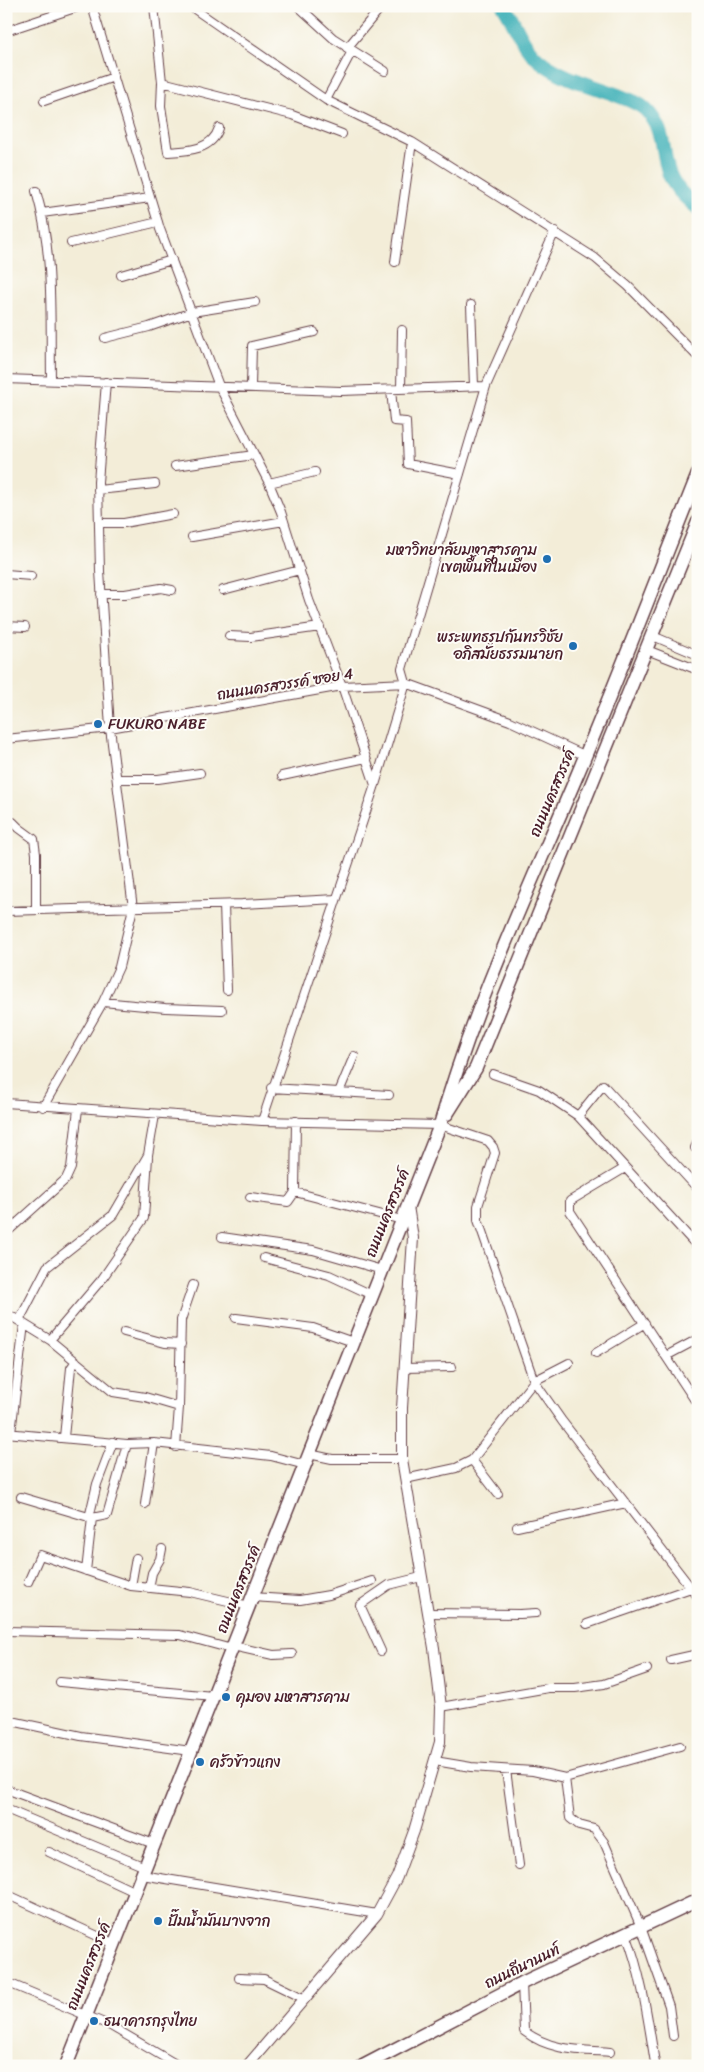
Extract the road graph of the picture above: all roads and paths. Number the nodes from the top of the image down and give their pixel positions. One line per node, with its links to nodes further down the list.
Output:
1 (81, 6): 7 (street)
2 (92, 6): 10 (street)
3 (154, 6): 11 (street)
4 (190, 6): 12 (street)
5 (298, 6): 8 (street)
6 (382, 6): 8 (street)
7 (6, 31)
8 (350, 50): 9 (street); 12 (street)
9 (385, 71)
10 (114, 77): 13 (street); 18 (street)
11 (162, 82): 14 (street); 15 (street)
12 (326, 100): 16 (street)
13 (44, 101)
14 (219, 128)
15 (342, 134)
16 (412, 142): 21 (street); 24 (street)
17 (36, 191): 19 (street)
18 (150, 198): 19 (street); 20 (street)
19 (42, 213): 34 (street)
20 (158, 222): 22 (street); 23 (street)
21 (555, 232): 32 (street); 38 (street)
22 (71, 243)
23 (172, 260): 25 (street); 28 (street)
24 (395, 262)
25 (121, 275)
26 (255, 302): 28 (street)
27 (471, 304): 37 (street)
28 (192, 312): 31 (street); 36 (street)
29 (402, 330): 41 (street)
30 (314, 332): 39 (street)
31 (105, 338)
32 (698, 357)
33 (6, 379): 34 (street)
34 (51, 380): 35 (street)
35 (106, 382): 36 (street); 49 (street)
36 (219, 386): 39 (street); 42 (street)
37 (474, 386): 38 (street); 41 (street)
38 (486, 386): 45 (street)
39 (251, 387): 40 (street)
40 (391, 390): 41 (street); 45 (street)
41 (401, 390)
42 (254, 455): 43 (street); 47 (street)
43 (175, 466)
44 (315, 472): 47 (street)
45 (460, 474): 69 (street)
46 (698, 474): 73 (main road, ถนนนครสวรรค์)
47 (268, 483): 51 (street)
48 (155, 484): 49 (street)
49 (98, 490): 53 (street)
50 (173, 514): 53 (street)
51 (284, 521): 54 (street); 55 (street)
52 (698, 522): 65 (main road, ถนนนครสวรรค์)
53 (99, 523): 60 (street)
54 (192, 537)
55 (300, 570): 59 (street); 63 (street)
56 (6, 574): 57 (street)
57 (31, 576)
58 (172, 590): 60 (street)
59 (223, 590)
60 (101, 594): 71 (street)
61 (6, 626): 62 (street)
62 (25, 627)
63 (320, 627): 64 (street); 70 (street)
64 (229, 636)
65 (653, 636): 66 (main road, ถนนนครสวรรค์); 67 (street)
66 (647, 650): 68 (street); 91 (main road, ถนนนครสวรรค์)
67 (698, 655)
68 (698, 670)
69 (406, 683): 70 (street, ถนนนครสวรรค์ ซอย 4); 73 (street, ถนนนครสวรรค์ ซอย 4); 78 (street)
70 (342, 686): 71 (street, ถนนนครสวรรค์ ซอย 4); 74 (street)
71 (110, 728): 72 (street, ถนนนครสวรรค์ ซอย 4); 77 (street)
72 (6, 739)
73 (586, 756): 89 (main road, ถนนนครสวรรค์)
74 (366, 758): 76 (street); 78 (street)
75 (200, 773): 77 (street)
76 (282, 776)
77 (117, 779): 82 (street)
78 (375, 785): 80 (street)
79 (6, 821): 84 (street)
80 (336, 899): 81 (street); 92 (street)
81 (224, 905): 82 (street); 85 (street)
82 (133, 908): 84 (street); 86 (street)
83 (6, 910): 84 (street)
84 (36, 910)
85 (227, 990)
86 (103, 1002): 87 (street); 96 (street)
87 (222, 1010)
88 (354, 1056): 93 (street)
89 (456, 1070): 91 (main road); 102 (main road, ถนนนครสวรรค์)
90 (493, 1074): 99 (street)
91 (472, 1077): 102 (main road, ถนนนครสวรรค์)
92 (271, 1088): 93 (street); 100 (street)
93 (340, 1092): 94 (street)
94 (389, 1095)
95 (6, 1104): 96 (street)
96 (43, 1107): 97 (street)
97 (78, 1109): 98 (street); 110 (street)
98 (156, 1115): 100 (street); 103 (street)
99 (578, 1116): 104 (street); 105 (street)
100 (262, 1120): 101 (street)
101 (296, 1121): 102 (street); 106 (street)
102 (440, 1125): 108 (main road, ถนนนครสวรรค์); 132 (street)
103 (148, 1154): 119 (street); 123 (street)
104 (625, 1168): 112 (street); 120 (street)
105 (698, 1189)
106 (295, 1192): 107 (street); 109 (street)
107 (250, 1197)
108 (408, 1204): 109 (main road, ถนนนครสวรรค์); 130 (street)
109 (402, 1220): 114 (main road, ถนนนครสวรรค์)
110 (6, 1233)
111 (222, 1237): 114 (street)
112 (698, 1247)
113 (264, 1258): 116 (street)
114 (382, 1270): 116 (main road, ถนนนครสวรรค์)
115 (193, 1285): 125 (street)
116 (372, 1295): 124 (main road, ถนนนครสวรรค์)
117 (6, 1313): 119 (street)
118 (236, 1318): 124 (street)
119 (21, 1322): 123 (street); 135 (street)
120 (645, 1323): 126 (street); 127 (street)
121 (124, 1332): 125 (street)
122 (698, 1339): 127 (street)
123 (50, 1340): 128 (street)
124 (353, 1342): 142 (main road, ถนนนครสวรรค์)
125 (180, 1344): 134 (street)
126 (596, 1353)
127 (666, 1356): 133 (street)
128 (76, 1361): 134 (street); 136 (street)
129 (569, 1363): 132 (street)
130 (404, 1368): 131 (street); 141 (street)
131 (452, 1368)
132 (534, 1381): 143 (street); 147 (street)
133 (698, 1404)
134 (179, 1407): 140 (street)
135 (8, 1433): 136 (street)
136 (64, 1437): 137 (street)
137 (113, 1442): 138 (street); 149 (street)
138 (127, 1444): 139 (street); 149 (street)
139 (154, 1444): 140 (street); 148 (street)
140 (176, 1447): 142 (street)
141 (402, 1459): 142 (street); 144 (street)
142 (307, 1460): 161 (main road, ถนนนครสวรรค์)
143 (472, 1460): 144 (street); 145 (street)
144 (405, 1479): 154 (street)
145 (498, 1494)
146 (21, 1497): 149 (street)
147 (626, 1503): 150 (street); 159 (street)
148 (145, 1504)
149 (90, 1518): 153 (street)
150 (517, 1527)
151 (162, 1549): 158 (street)
152 (136, 1558): 157 (street)
153 (86, 1571): 156 (street); 157 (street)
154 (421, 1577): 162 (street); 167 (street)
155 (372, 1581): 161 (street)
156 (28, 1582)
157 (131, 1586): 158 (street)
158 (149, 1588): 161 (street)
159 (691, 1588): 160 (street); 164 (street)
160 (698, 1597)
161 (250, 1602): 166 (main road, ถนนนครสวรรค์)
162 (428, 1613): 163 (street); 174 (street)
163 (536, 1613)
164 (587, 1624)
165 (6, 1631): 166 (street)
166 (232, 1647): 168 (street); 173 (main road, ถนนนครสวรรค์)
167 (381, 1651)
168 (292, 1654)
169 (698, 1654): 170 (street)
170 (671, 1660)
171 (648, 1669): 174 (street)
172 (60, 1682): 173 (street)
173 (213, 1696): 177 (main road, ถนนนครสวรรค์)
174 (441, 1707): 178 (street)
175 (7, 1720): 177 (street)
176 (680, 1746): 180 (street)
177 (191, 1751): 183 (main road, ถนนนครสวรรค์)
178 (435, 1761): 179 (street); 190 (street)
179 (506, 1770): 180 (street); 185 (street)
180 (565, 1778): 191 (street)
181 (6, 1789): 183 (street)
182 (6, 1809): 186 (street)
183 (154, 1844): 186 (main road, ถนนนครสวรรค์)
184 (49, 1852): 187 (street)
185 (519, 1865)
186 (144, 1871): 187 (main road, ถนนนครสวรรค์); 190 (street)
187 (135, 1892): 193 (main road, ถนนนครสวรรค์)
188 (6, 1894): 193 (street)
189 (698, 1900): 191 (main road, ถนนถีนานนท์)
190 (377, 1914): 197 (street)
191 (641, 1927): 192 (main road, ถนนถีนานนท์); 199 (street)
192 (626, 1934): 196 (main road, ถนนถีนานนท์); 201 (street)
193 (115, 1944): 198 (main road, ถนนนครสวรรค์)
194 (239, 1978): 197 (street)
195 (6, 1982): 198 (street)
196 (522, 1983): 200 (street); 202 (main road, ถนนถีนานนท์)
197 (304, 1999): 205 (street)
198 (87, 2014): 203 (main road, ถนนนครสวรรค์); 204 (street)
199 (673, 2036)
200 (610, 2052)
201 (655, 2063)
202 (365, 2065)
203 (66, 2066)
204 (179, 2066)
205 (247, 2066)

